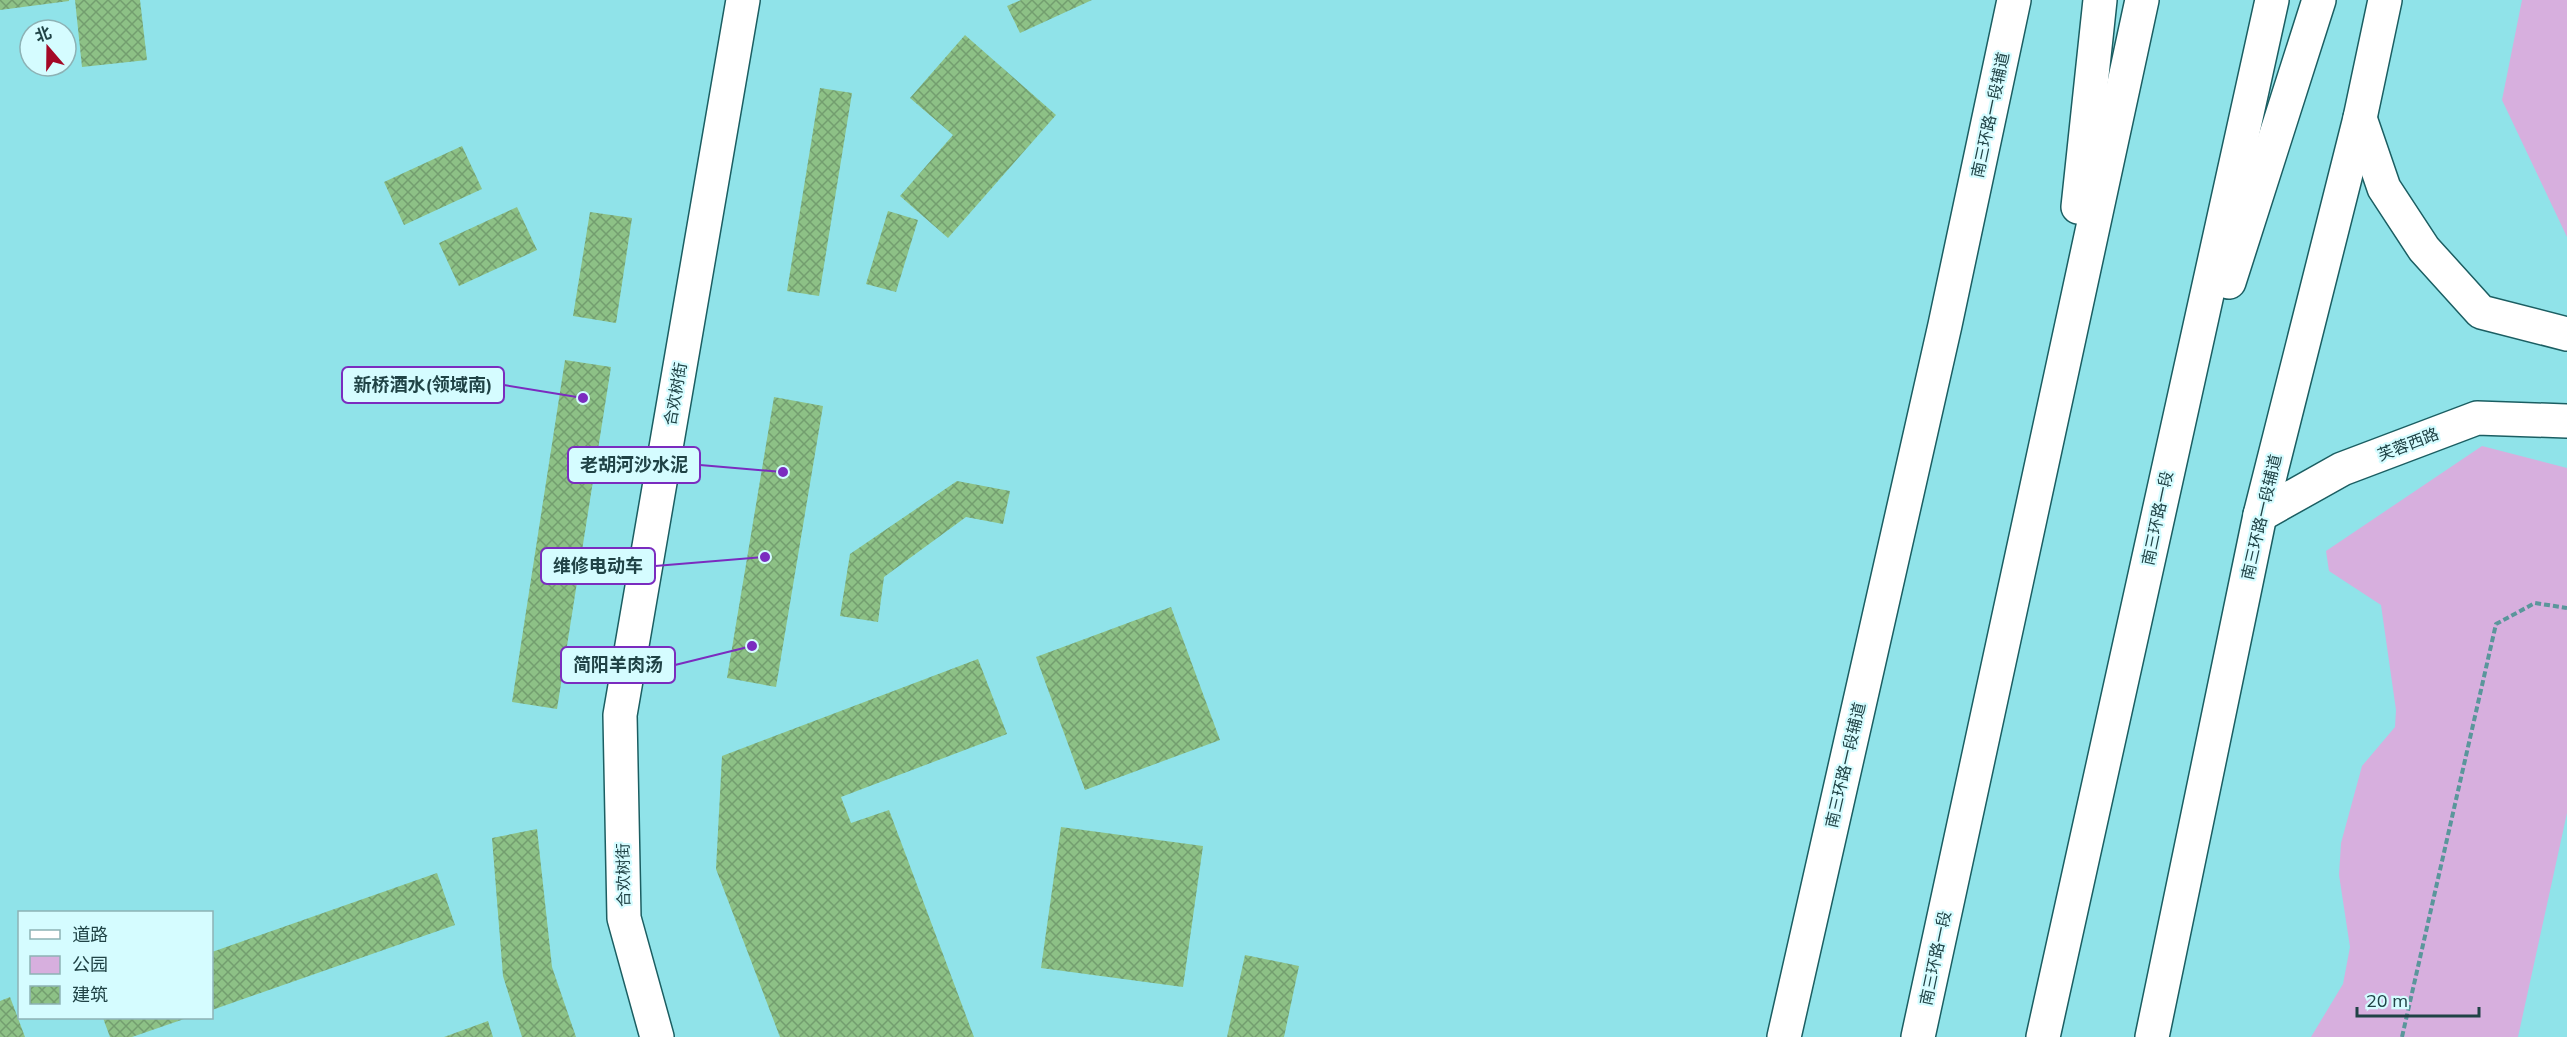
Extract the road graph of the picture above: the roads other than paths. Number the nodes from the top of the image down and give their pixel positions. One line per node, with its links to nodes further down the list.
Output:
1 (743, 0): 16 (main road, 合欢树街)
2 (2014, 0): 17 (main road, 南三环路一段辅道)
3 (2079, 0): 10 (main road)
4 (2100, 0): 10 (main road)
5 (2142, 0): 12 (main road, 南三环路一段)
6 (2272, 0): 14 (main road, 南三环路一段)
7 (2319, 0): 14 (main road)
8 (2385, 0): 9 (main road, 南三环路一段辅道)
9 (2360, 118): 11 (main road); 15 (main road, 南三环路一段辅道)
10 (2085, 143): 12 (main road)
11 (2567, 334)
12 (2058, 388): 18 (main road, 南三环路一段)
13 (2567, 421): 15 (main road, 芙蓉西路)
14 (2166, 478): 19 (main road, 南三环路一段)
15 (2260, 515): 20 (main road, 南三环路一段辅道)
16 (657, 1037)
17 (1784, 1037)
18 (1918, 1037)
19 (2043, 1037)
20 (2152, 1037)

